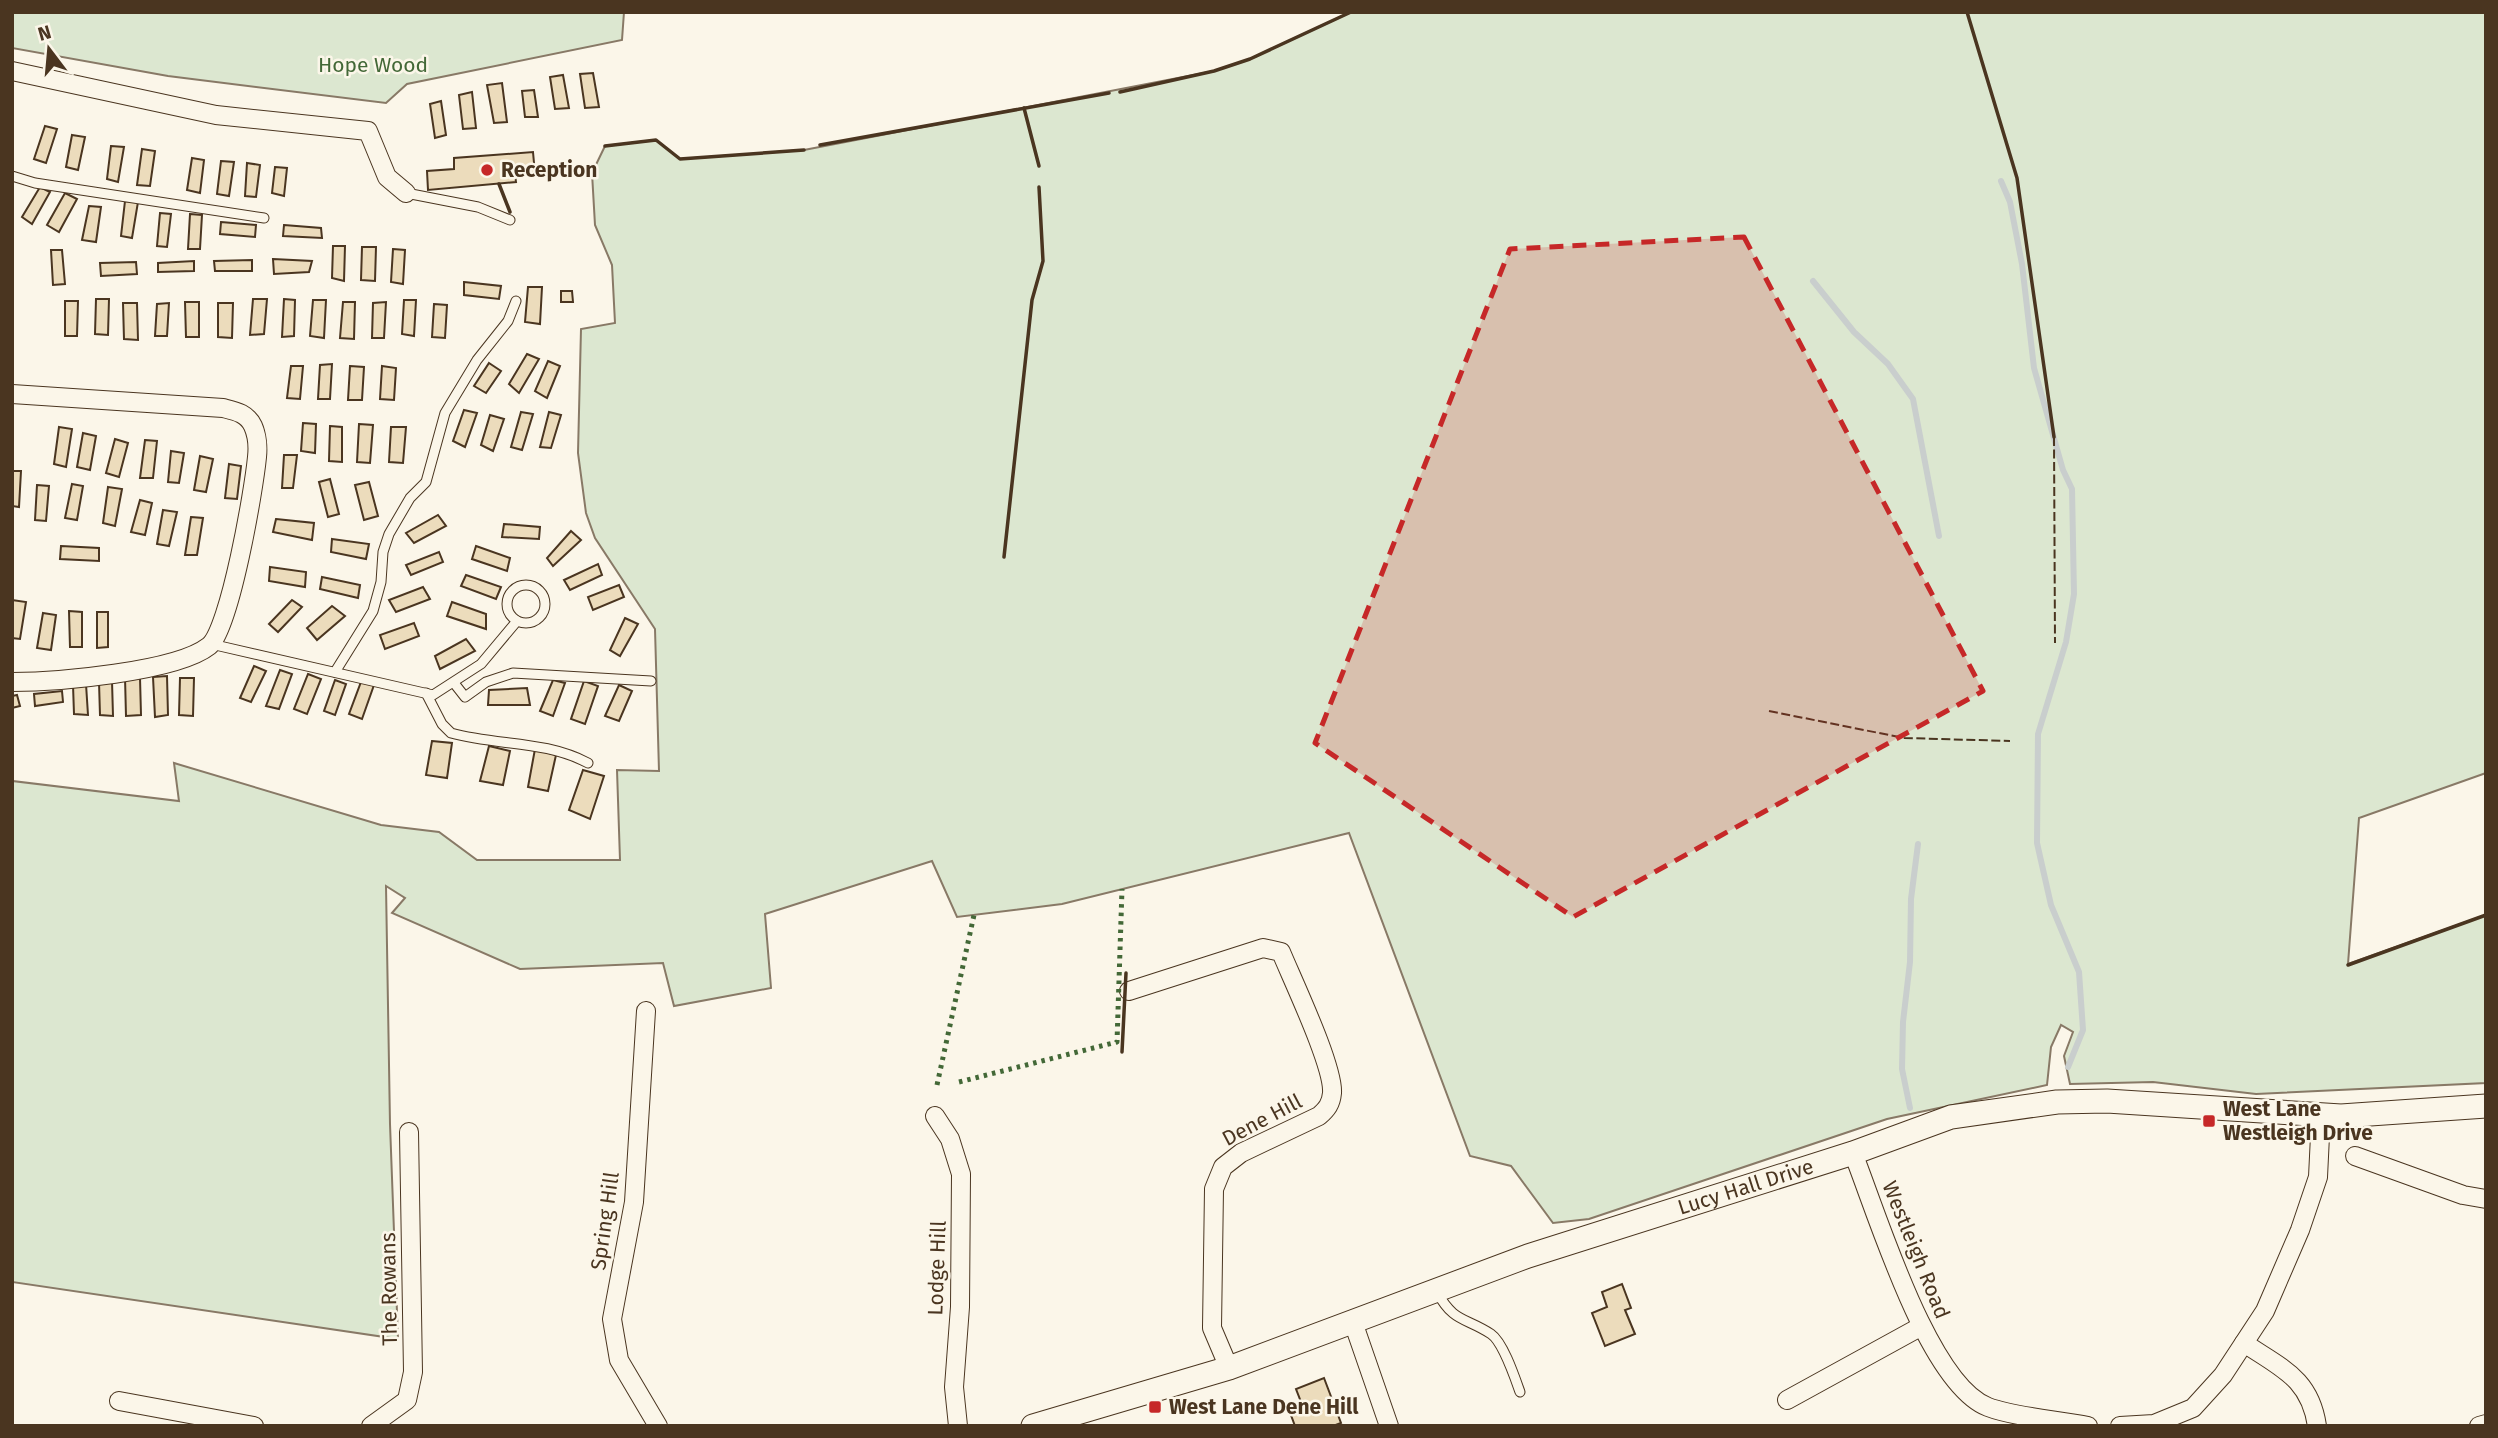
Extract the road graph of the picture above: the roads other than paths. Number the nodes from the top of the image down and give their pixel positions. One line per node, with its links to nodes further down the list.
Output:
1 (12, 71): 3 (street)
2 (12, 176): 4 (lane)
3 (406, 194): 5 (lane)
4 (264, 218)
5 (510, 220)
6 (516, 301): 10 (lane)
7 (12, 394): 9 (street)
8 (517, 621): 8 (lane); 13 (lane)
9 (211, 644): 10 (lane); 12 (street)
10 (335, 672): 14 (lane)
11 (651, 681): 13 (lane)
12 (12, 682)
13 (454, 683): 14 (lane)
14 (426, 693): 15 (lane)
15 (589, 763)
16 (1129, 991): 29 (street, Dene Hill)
17 (646, 1011): 36 (street, Spring Hill)
18 (2486, 1105): 19 (street, Lucy Hall Drive)
19 (2321, 1115): 22 (street, Lucy Hall Drive); 28 (street)
20 (935, 1116): 37 (street, Lodge Hill)
21 (409, 1132): 35 (street, The Rowans)
22 (1853, 1153): 25 (street, Lucy Hall Drive); 27 (street, Westleigh Road)
23 (2355, 1156): 24 (street)
24 (2486, 1199)
25 (1436, 1290): 26 (street, Lucy Hall Drive); 30 (lane)
26 (1353, 1322): 29 (street, Lucy Hall Drive); 39 (street)
27 (1920, 1326): 31 (street); 40 (street, Westleigh Road)
28 (2244, 1343): 41 (street); 42 (street)
29 (1229, 1368): 38 (street, Lucy Hall Drive)
30 (1520, 1392)
31 (1787, 1400)
32 (120, 1401): 34 (street)
33 (2486, 1424): 43 (street)
34 (254, 1426)
35 (372, 1426)
36 (658, 1426)
37 (958, 1426)
38 (1032, 1426)
39 (1389, 1426)
40 (2088, 1426)
41 (2120, 1426)
42 (2317, 1426)
43 (2479, 1426)

